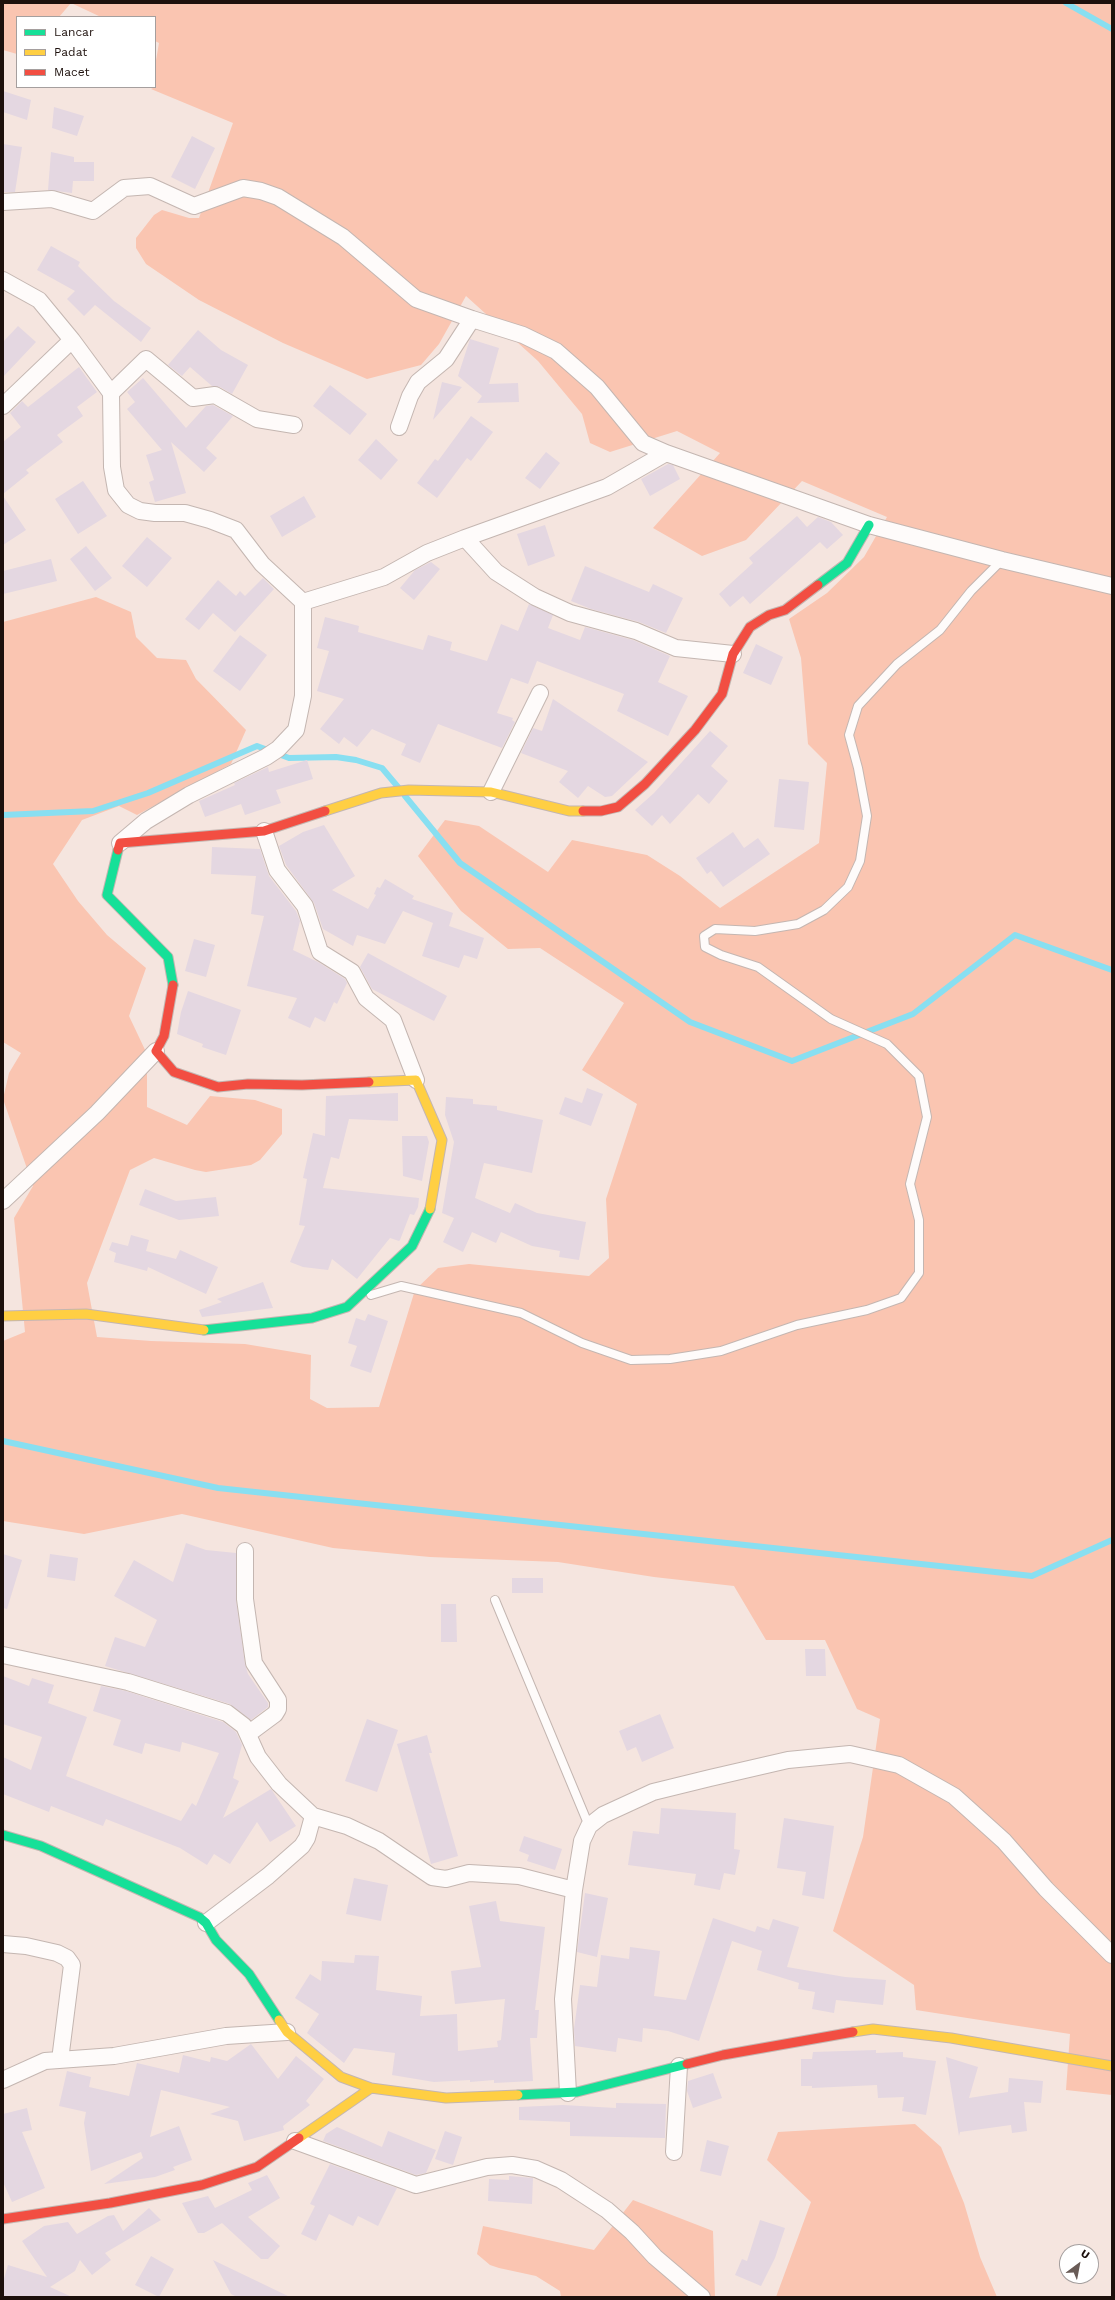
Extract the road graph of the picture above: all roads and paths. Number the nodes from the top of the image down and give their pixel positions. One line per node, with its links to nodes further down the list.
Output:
1 (3, 202): 3 (street)
2 (3, 280): 4 (street)
3 (472, 319): 8 (street); 9 (street)
4 (72, 340): 5 (street); 6 (street)
5 (111, 393): 7 (street); 14 (street)
6 (3, 406)
7 (294, 425)
8 (399, 427)
9 (666, 453): 10 (street); 11 (street)
10 (869, 525): 12 (street); 15 (street)
11 (465, 538): 14 (street); 15 (street)
12 (1002, 560): 13 (street); 23 (lane)
13 (1112, 586)
14 (304, 602): 19 (street)
15 (733, 654): 17 (street)
16 (540, 693): 17 (street)
17 (491, 792): 18 (street)
18 (264, 831): 19 (street); 21 (street)
19 (120, 843): 20 (street)
20 (156, 1051): 21 (street); 22 (street)
21 (416, 1080): 23 (street)
22 (3, 1201)
23 (347, 1308): 24 (street)
24 (3, 1316)
25 (245, 1551): 28 (street)
26 (495, 1600): 30 (lane)
27 (3, 1655): 28 (street)
28 (248, 1734): 29 (street)
29 (313, 1816): 32 (street); 33 (street)
30 (589, 1826): 32 (street); 35 (street)
31 (3, 1835): 33 (street)
32 (574, 1890): 42 (street)
33 (206, 1923): 36 (street)
34 (3, 1944): 37 (street)
35 (1112, 1955)
36 (287, 2032): 37 (street); 41 (street)
37 (61, 2051): 40 (street)
38 (679, 2066): 39 (street); 42 (street); 44 (street)
39 (1112, 2066)
40 (3, 2080)
41 (371, 2088): 42 (street); 43 (street)
42 (568, 2093)
43 (295, 2141): 45 (street); 46 (street)
44 (674, 2152)
45 (3, 2220)
46 (702, 2297)

